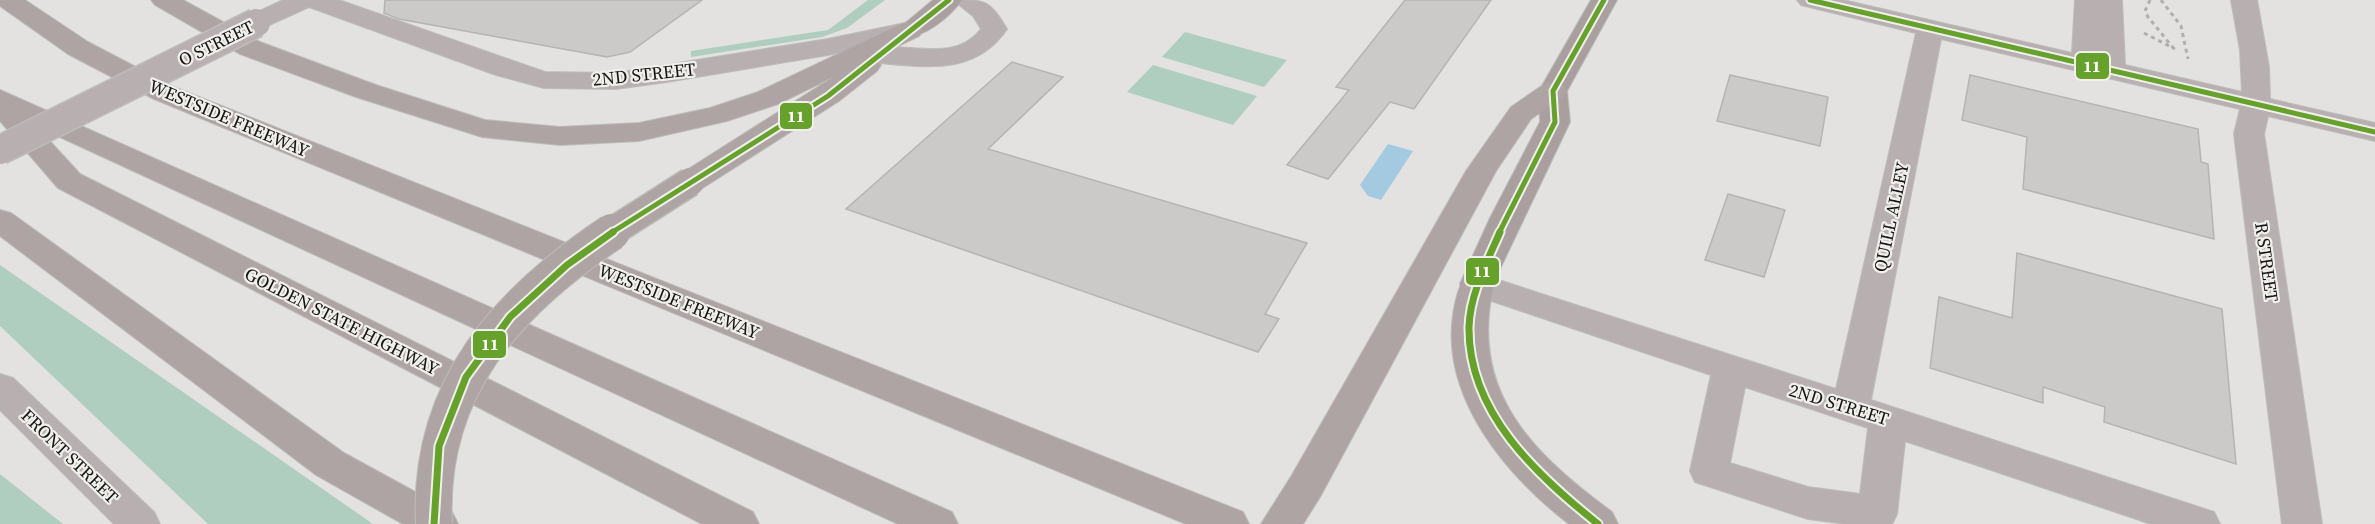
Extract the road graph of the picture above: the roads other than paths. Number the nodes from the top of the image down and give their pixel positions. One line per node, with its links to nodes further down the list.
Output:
1 (8, 0): 32 (highway, WESTSIDE FREEWAY)
2 (164, 0): 13 (highway)
3 (303, 0): 21 (street, O STREET, bridge)
4 (315, 0): 13 (street, 2ND STREET)
5 (949, 0): 13 (main road)
6 (966, 0): 14 (street)
7 (1604, 0): 16 (main road)
8 (1810, 0): 12 (street)
9 (2088, 0): 15 (street)
10 (2109, 0): 15 (street)
11 (2244, 0): 19 (street, R STREET)
12 (1930, 28): 15 (street); 26 (street, QUILL ALLEY)
13 (910, 30): 14 (highway)
14 (879, 55): 29 (highway, bridge)
15 (2098, 67): 19 (street)
16 (1553, 91): 23 (main road); 33 (highway)
17 (0, 99): 31 (highway)
18 (0, 104): 30 (highway, GOLDEN STATE HIGHWAY)
19 (2257, 104): 20 (street); 36 (street, R STREET)
20 (2375, 132)
21 (0, 150)
22 (0, 220): 29 (highway)
23 (1477, 284): 24 (street, 2ND STREET); 34 (highway)
24 (1730, 369): 26 (street, 2ND STREET); 27 (street)
25 (0, 388): 28 (street, FRONT STREET)
26 (1851, 406): 27 (street, 2ND STREET)
27 (1888, 419): 35 (street, 2ND STREET)
28 (140, 524)
29 (436, 524)
30 (739, 524)
31 (938, 524)
32 (1229, 524)
33 (1281, 524)
34 (1598, 524)
35 (2200, 524)
36 (2302, 524)

